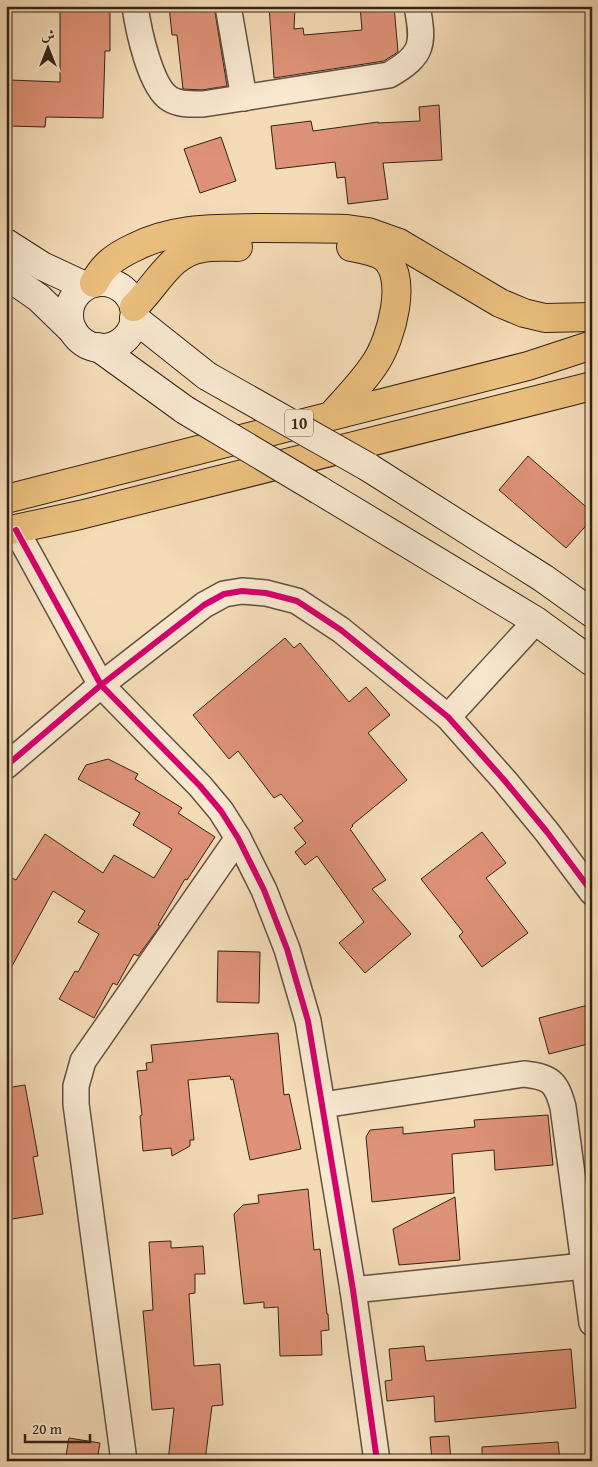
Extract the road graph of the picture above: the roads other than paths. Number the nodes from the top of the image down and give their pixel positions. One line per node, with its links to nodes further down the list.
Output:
1 (135, 6): 4 (street)
2 (228, 6): 4 (street)
3 (417, 6): 4 (street)
4 (244, 98)
5 (6, 243): 7 (street)
6 (6, 276): 10 (street)
7 (90, 284): 8 (street); 9 (highway); 10 (street)
8 (134, 313): 12 (street); 14 (highway); 17 (street, bridge)
9 (592, 317)
10 (73, 331): 12 (street)
11 (592, 345): 14 (highway, 10)
12 (98, 347): 18 (street, bridge)
13 (592, 386): 16 (highway, 10)
14 (332, 415): 15 (highway, 10)
15 (6, 499)
16 (11, 530): 20 (street)
17 (592, 612)
18 (536, 621): 19 (street); 21 (street)
19 (592, 662)
20 (100, 685): 21 (street); 22 (street); 23 (street)
21 (448, 717): 24 (street)
22 (6, 766)
23 (238, 838): 25 (street); 29 (street)
24 (592, 892)
25 (323, 1105): 26 (street); 27 (street)
26 (584, 1266): 27 (street); 28 (street)
27 (353, 1290): 30 (street)
28 (591, 1317)
29 (124, 1461)
30 (377, 1461)

